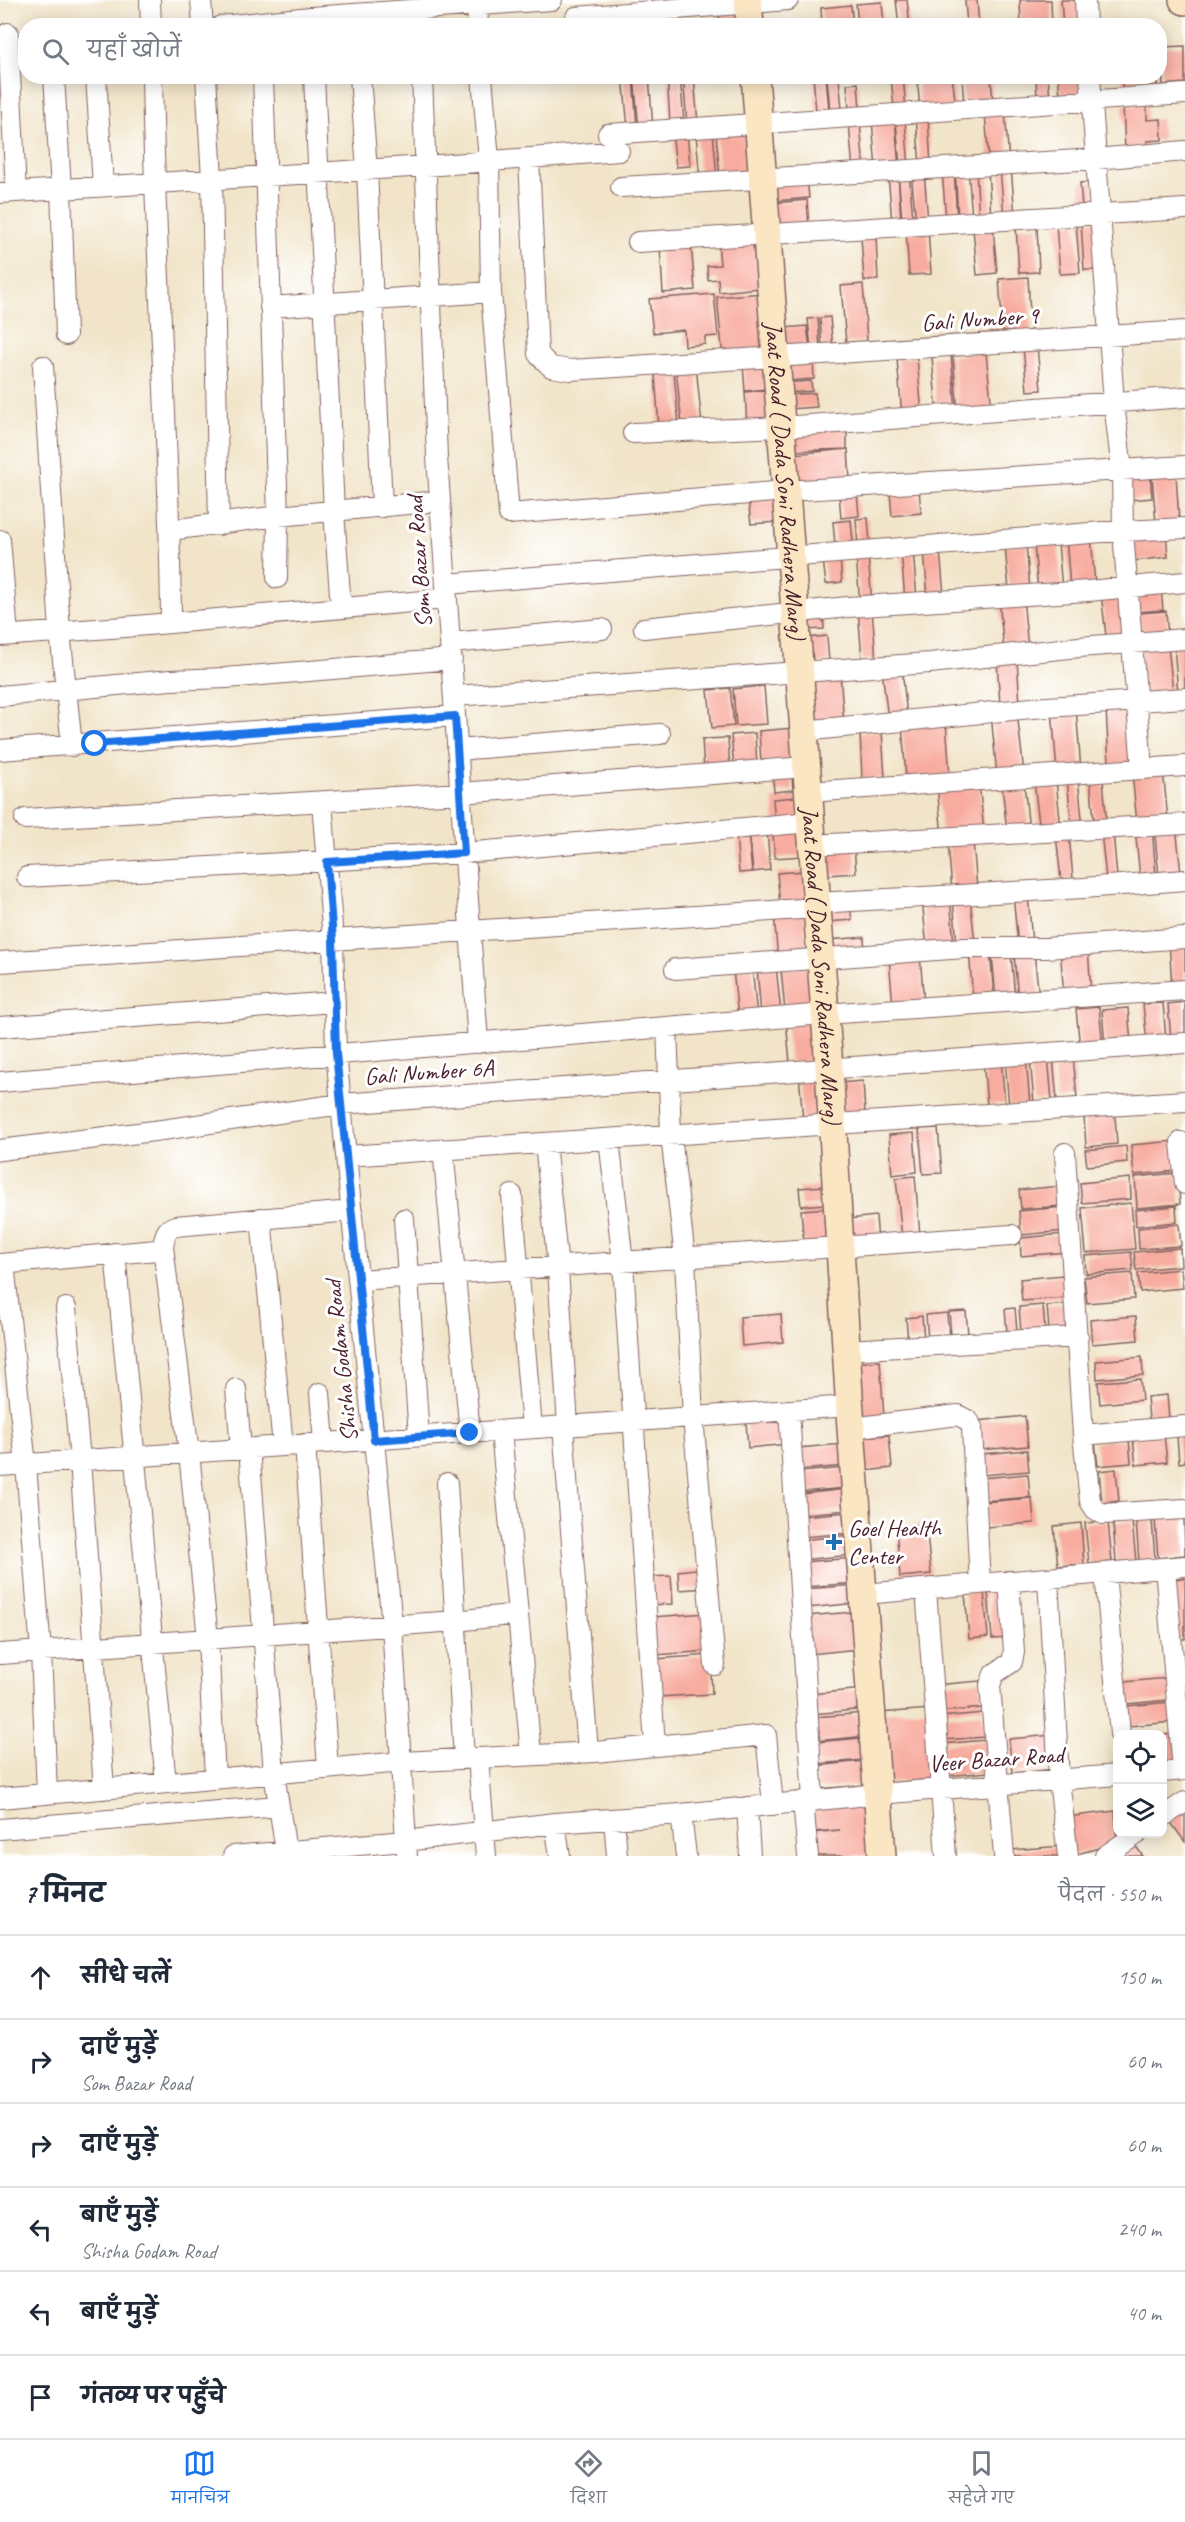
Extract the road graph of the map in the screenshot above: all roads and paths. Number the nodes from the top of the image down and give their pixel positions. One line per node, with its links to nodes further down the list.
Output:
1 (150, 0): 12 (street)
2 (201, 0): 13 (street)
3 (552, 0): 7 (street)
4 (788, 0): 6 (street)
5 (1085, 0): 15 (street)
6 (749, 9): 11 (street)
7 (477, 10): 8 (street)
8 (419, 11): 9 (street)
9 (355, 13): 10 (street)
10 (311, 14): 14 (street)
11 (576, 17)
12 (151, 18)
13 (202, 18)
14 (291, 18)
15 (1086, 18)
16 (8, 33): 47 (street)
17 (54, 84): 46 (street)
18 (97, 84): 44 (street)
19 (152, 84): 43 (street)
20 (206, 84): 42 (street)
21 (263, 84): 40 (street)
22 (314, 84): 39 (street)
23 (361, 84): 38 (street)
24 (422, 84): 37 (street, Som Bazar Road)
25 (483, 84): 36 (street)
26 (756, 84): 30 (street, Jaat Road ( Dada Soni Radhera Marg))
27 (1090, 84): 29 (street)
28 (1185, 94): 29 (street)
29 (1091, 100): 30 (street); 35 (street)
30 (760, 124): 31 (street); 41 (street, Jaat Road ( Dada Soni Radhera Marg))
31 (608, 134)
32 (619, 151): 34 (street)
33 (1185, 151): 35 (street)
34 (529, 158): 36 (street); 60 (street, Gali Number 9)
35 (1096, 159): 41 (street); 49 (street)
36 (489, 161): 37 (street); 52 (street)
37 (426, 166): 38 (street); 53 (street, Som Bazar Road)
38 (367, 170): 39 (street); 54 (street)
39 (318, 172): 40 (street); 55 (street)
40 (265, 176): 42 (street); 56 (street)
41 (764, 178): 45 (street); 50 (street, Jaat Road ( Dada Soni Radhera Marg))
42 (212, 179): 43 (street); 73 (street)
43 (154, 183): 44 (street); 75 (street)
44 (103, 186): 46 (street)
45 (621, 187)
46 (61, 189): 47 (street); 58 (street)
47 (8, 192)
48 (1185, 209): 49 (street)
49 (1101, 215): 50 (street); 59 (street)
50 (767, 234): 51 (street); 60 (street, Jaat Road ( Dada Soni Radhera Marg))
51 (638, 242)
52 (491, 292): 53 (street); 68 (street)
53 (431, 296): 54 (street); 69 (street, Som Bazar Road)
54 (373, 301): 55 (street); 70 (street)
55 (324, 304): 56 (street); 71 (street)
56 (270, 307): 72 (street)
57 (1185, 331): 59 (street, Gali Number 9)
58 (66, 334)
59 (1110, 336): 60 (street, Gali Number 9); 63 (street)
60 (777, 357): 64 (street, Jaat Road ( Dada Soni Radhera Marg))
61 (43, 366): 88 (street)
62 (1185, 397): 63 (street)
63 (1114, 403): 64 (street); 67 (street)
64 (782, 427): 65 (street); 68 (street, Jaat Road ( Dada Soni Radhera Marg))
65 (633, 433)
66 (1185, 466): 67 (street)
67 (1122, 471): 68 (street); 76 (street)
68 (786, 491): 78 (street, Jaat Road ( Dada Soni Radhera Marg))
69 (440, 501): 70 (street); 82 (street, Som Bazar Road)
70 (381, 507): 71 (street)
71 (334, 512): 72 (street); 83 (street)
72 (278, 516): 73 (street); 79 (street)
73 (219, 525): 75 (street)
74 (1185, 528): 76 (street)
75 (170, 530): 85 (street)
76 (1123, 531): 78 (street); 81 (street)
77 (0, 540): 89 (street)
78 (791, 557): 82 (street); 84 (street, Jaat Road ( Dada Soni Radhera Marg))
79 (277, 578)
80 (1185, 582): 81 (street)
81 (1128, 588): 84 (street); 91 (street)
82 (447, 592): 83 (street); 92 (street, Som Bazar Road)
83 (341, 608): 85 (street)
84 (794, 613): 86 (street); 93 (street, Jaat Road ( Dada Soni Radhera Marg))
85 (171, 623): 88 (street)
86 (644, 628)
87 (602, 629): 92 (street)
88 (60, 632): 89 (street); 94 (street)
89 (4, 635)
90 (1185, 639): 91 (street)
91 (1132, 643): 93 (street); 98 (street)
92 (451, 651): 94 (street); 96 (street, Som Bazar Road)
93 (798, 671): 96 (street); 100 (street, Jaat Road ( Dada Soni Radhera Marg))
94 (66, 691): 95 (street); 102 (street)
95 (0, 696)
96 (454, 696): 99 (street, Som Bazar Road)
97 (1185, 698): 98 (street)
98 (1136, 701): 100 (street); 106 (street)
99 (455, 716): 102 (street); 104 (street, Som Bazar Road)
100 (803, 731): 107 (street, Jaat Road ( Dada Soni Radhera Marg))
101 (660, 734): 104 (street)
102 (72, 746): 103 (street)
103 (0, 750)
104 (457, 750): 108 (street, Som Bazar Road)
105 (1185, 766): 106 (street)
106 (1142, 768): 107 (street)
107 (807, 779): 108 (street); 112 (street, Jaat Road ( Dada Soni Radhera Marg))
108 (460, 793): 109 (street); 113 (street, Som Bazar Road)
109 (322, 802): 110 (street); 114 (street, Shisha Godam Road)
110 (25, 819)
111 (1185, 824): 112 (street)
112 (811, 834): 113 (street); 117 (street, Jaat Road ( Dada Soni Radhera Marg))
113 (464, 853): 114 (street); 118 (street, Som Bazar Road)
114 (327, 862): 115 (street); 120 (street, Shisha Godam Road)
115 (27, 877)
116 (1185, 880): 117 (street)
117 (816, 905): 118 (street); 121 (street, Jaat Road ( Dada Soni Radhera Marg))
118 (470, 932): 120 (street); 129 (street, Som Bazar Road)
119 (1185, 938): 121 (street)
120 (333, 940): 122 (street); 125 (street, Shisha Godam Road)
121 (820, 959): 123 (street); 126 (street, Jaat Road ( Dada Soni Radhera Marg))
122 (0, 962)
123 (675, 969)
124 (1185, 990): 126 (street)
125 (335, 1002): 127 (street); 131 (street, Shisha Godam Road)
126 (824, 1014): 128 (street); 132 (street, Jaat Road ( Dada Soni Radhera Marg))
127 (0, 1027)
128 (667, 1027): 129 (street); 133 (street)
129 (478, 1043): 131 (street)
130 (1185, 1043): 132 (street, Gali Number 6A)
131 (336, 1053): 134 (street); 136 (street, Shisha Godam Road)
132 (829, 1067): 133 (street, Gali Number 6A); 137 (street, Jaat Road ( Dada Soni Radhera Marg))
133 (669, 1079): 136 (street, Gali Number 6A); 138 (street)
134 (0, 1082)
135 (1185, 1101): 137 (street)
136 (341, 1104): 143 (street, Gali Number 6A); 145 (street, Shisha Godam Road)
137 (831, 1123): 138 (street); 153 (street, Jaat Road ( Dada Soni Radhera Marg))
138 (671, 1135): 139 (street); 155 (street)
139 (609, 1139): 141 (street); 156 (street)
140 (1181, 1142): 146 (street)
141 (545, 1143): 142 (street); 158 (street)
142 (443, 1149): 145 (street); 160 (street)
143 (0, 1150)
144 (1065, 1153): 164 (street)
145 (346, 1156): 148 (street, Shisha Godam Road)
146 (1185, 1184)
147 (512, 1195): 159 (street)
148 (352, 1211): 149 (street); 162 (street, Shisha Godam Road)
149 (261, 1218): 152 (street); 181 (street)
150 (404, 1219): 161 (street)
151 (1012, 1235): 153 (street)
152 (163, 1246): 154 (street); 183 (street)
153 (839, 1248): 155 (street); 165 (street, Jaat Road ( Dada Soni Radhera Marg))
154 (115, 1253): 157 (street); 184 (street)
155 (685, 1259): 156 (street); 169 (street)
156 (623, 1263): 158 (street); 171 (street)
157 (2, 1264): 186 (street)
158 (558, 1268): 159 (street); 172 (street)
159 (518, 1270): 160 (street); 174 (street)
160 (457, 1274): 161 (street); 176 (street)
161 (409, 1277): 162 (street); 178 (street)
162 (358, 1280): 179 (street, Shisha Godam Road)
163 (66, 1308): 185 (street)
164 (1078, 1337): 165 (street); 177 (street)
165 (846, 1350): 170 (street, Jaat Road ( Dada Soni Radhera Marg))
166 (236, 1389): 182 (street)
167 (320, 1393): 180 (street)
168 (789, 1410): 169 (street); 170 (street); 229 (street)
169 (693, 1417): 171 (street); 208 (street)
170 (850, 1417): 194 (street); 196 (street, Jaat Road ( Dada Soni Radhera Marg))
171 (634, 1421): 172 (street); 210 (street)
172 (566, 1426): 174 (street); 211 (street)
173 (1185, 1426): 177 (street)
174 (532, 1428): 175 (street)
175 (501, 1431): 176 (street); 197 (street)
176 (470, 1433): 178 (street)
177 (1083, 1435): 189 (street)
178 (419, 1436): 179 (street)
179 (374, 1440): 180 (street); 199 (street, Shisha Godam Road)
180 (315, 1444): 181 (street); 200 (street)
181 (283, 1446): 182 (street)
182 (245, 1449): 183 (street); 201 (street)
183 (189, 1453): 184 (street); 202 (street)
184 (133, 1457): 185 (street); 203 (street)
185 (80, 1460): 186 (street); 204 (street)
186 (27, 1465): 187 (street); 206 (street)
187 (0, 1466)
188 (447, 1483): 198 (street)
189 (1185, 1509)
190 (1175, 1567): 191 (street); 205 (street)
191 (1105, 1573): 192 (street); 209 (street)
192 (1048, 1578): 193 (street); 221 (street)
193 (1009, 1581): 194 (street); 223 (street)
194 (980, 1584): 195 (street)
195 (926, 1588): 196 (street); 225 (street)
196 (864, 1594): 227 (street, Jaat Road ( Dada Soni Radhera Marg))
197 (518, 1614): 198 (street); 212 (street)
198 (456, 1621): 199 (street); 213 (street)
199 (392, 1625): 200 (street); 214 (street, Shisha Godam Road)
200 (316, 1631): 201 (street); 215 (street)
201 (263, 1635): 202 (street); 218 (street)
202 (208, 1639): 203 (street); 220 (street)
203 (153, 1642): 204 (street); 222 (street)
204 (92, 1647): 206 (street); 224 (street)
205 (1178, 1649): 216 (street)
206 (41, 1651): 207 (street); 226 (street)
207 (0, 1654)
208 (715, 1665)
209 (1120, 1730)
210 (655, 1746): 211 (street); 231 (street)
211 (588, 1752): 212 (street)
212 (531, 1755): 213 (street)
213 (471, 1758): 214 (street); 239 (street)
214 (402, 1761): 215 (street); 241 (street, Shisha Godam Road)
215 (328, 1768): 218 (street)
216 (1184, 1770): 217 (street)
217 (1167, 1772)
218 (274, 1773): 220 (street); 232 (street)
219 (1113, 1775): 221 (street, Veer Bazar Road)
220 (215, 1778): 222 (street)
221 (1059, 1780): 223 (street, Veer Bazar Road); 253 (street)
222 (166, 1783): 224 (street)
223 (997, 1785): 225 (street, Veer Bazar Road); 252 (street)
224 (104, 1789): 226 (street)
225 (940, 1789): 227 (street, Veer Bazar Road); 251 (street)
226 (47, 1794): 228 (street)
227 (878, 1794): 229 (street, Veer Bazar Road); 250 (street, Jaat Road ( Dada Soni Radhera Marg))
228 (0, 1798)
229 (808, 1801): 231 (street, Veer Bazar Road); 249 (street)
230 (1185, 1802): 235 (street)
231 (773, 1805): 233 (street, Veer Bazar Road)
232 (279, 1806): 238 (street); 242 (street)
233 (747, 1807): 234 (street, Veer Bazar Road); 248 (street)
234 (681, 1814): 236 (street, Veer Bazar Road); 247 (street)
235 (1167, 1814)
236 (614, 1819): 237 (street, Veer Bazar Road); 246 (street)
237 (555, 1823): 239 (street, Veer Bazar Road); 245 (street)
238 (0, 1829)
239 (485, 1832): 241 (street, Veer Bazar Road); 244 (street)
240 (1127, 1838): 254 (street)
241 (406, 1849): 242 (street, Veer Bazar Road)
242 (286, 1852): 243 (street, Veer Bazar Road)
243 (233, 1856)
244 (486, 1856)
245 (560, 1856)
246 (617, 1856)
247 (686, 1856)
248 (750, 1856)
249 (808, 1856)
250 (882, 1856)
251 (946, 1856)
252 (1004, 1856)
253 (1068, 1856)
254 (1105, 1856)

